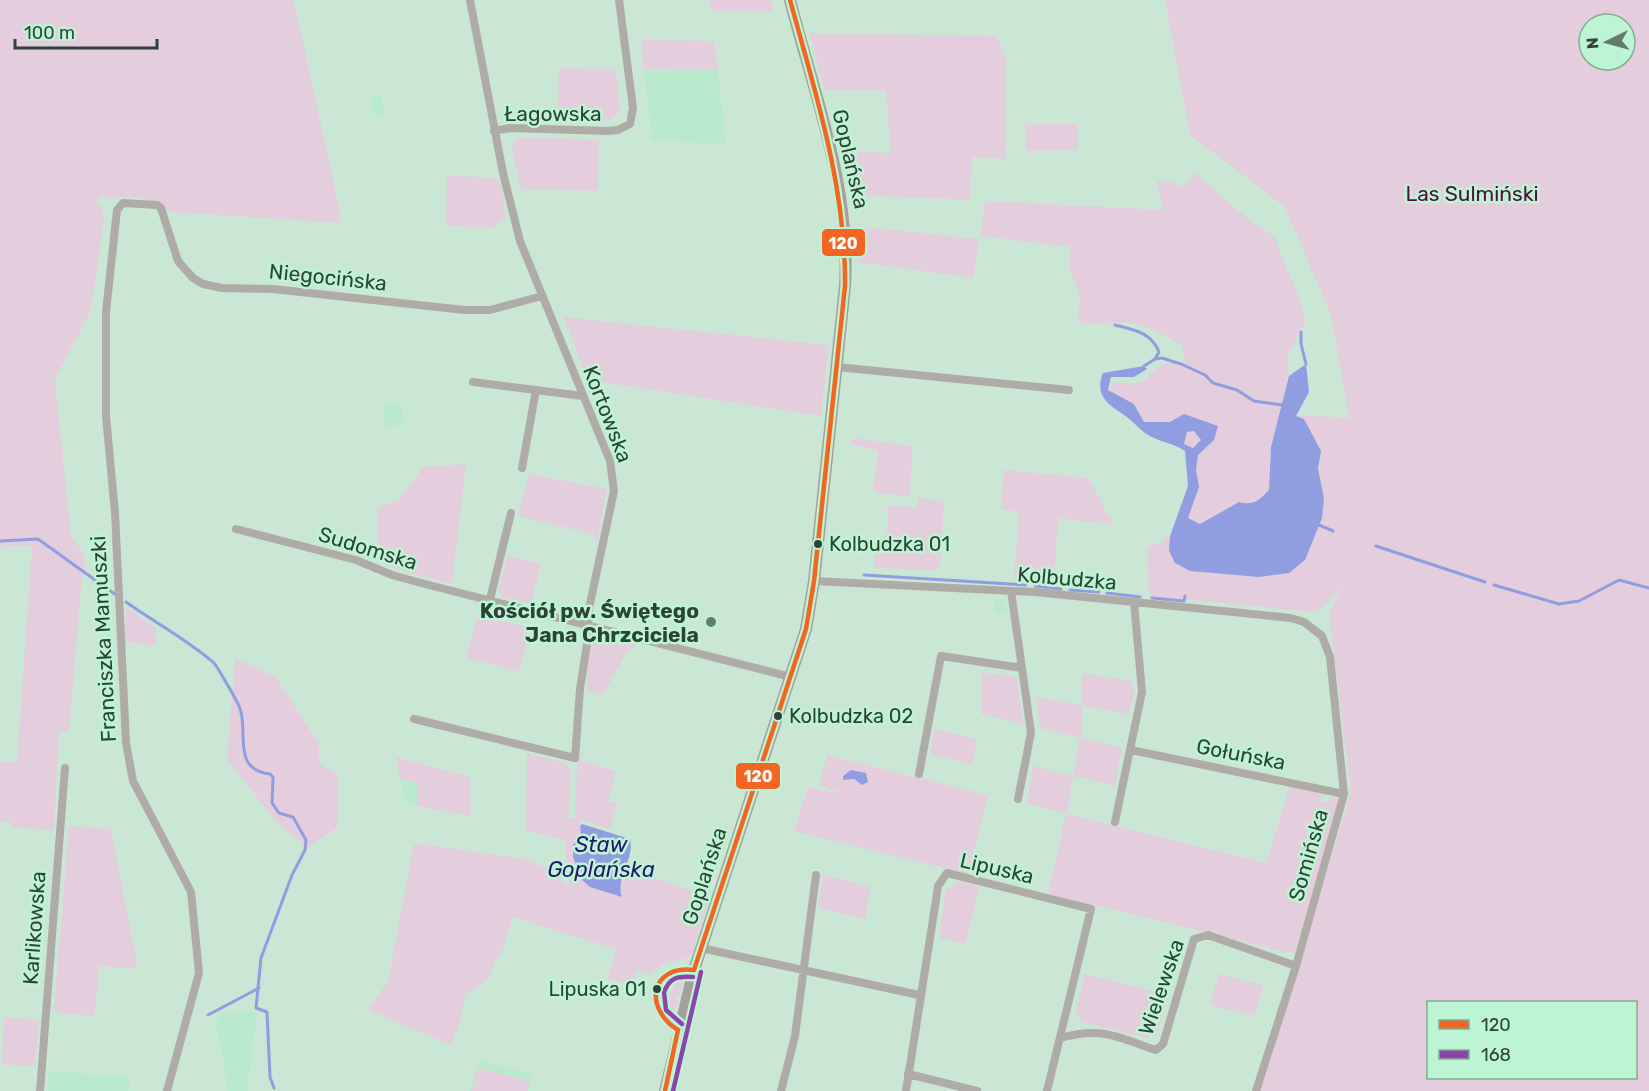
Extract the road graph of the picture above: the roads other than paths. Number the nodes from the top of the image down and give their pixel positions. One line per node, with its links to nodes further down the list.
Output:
1 (470, 0): 4 (street, Kortowska)
2 (619, 0): 4 (street, Łagowska)
3 (790, 0): 7 (street, Goplańska)
4 (494, 130): 6 (street, Kortowska)
5 (157, 205): 6 (street, Niegocińska); 38 (street, Franciszka Mamuszki)
6 (542, 296): 11 (street, Kortowska)
7 (837, 367): 10 (street); 15 (street, Goplańska)
8 (473, 382): 9 (street)
9 (536, 390): 11 (street); 12 (street)
10 (1069, 390)
11 (583, 396): 19 (street, Kortowska)
12 (522, 468)
13 (511, 513): 17 (street)
14 (236, 529): 17 (street, Sudomska)
15 (814, 581): 16 (street, Kolbudzka); 22 (street, Goplańska)
16 (1011, 591): 18 (street, Kolbudzka); 21 (street)
17 (490, 599): 19 (street, Sudomska)
18 (1134, 602): 20 (street, Kolbudzka); 24 (street)
19 (589, 625): 22 (street, Sudomska); 23 (street, Kortowska)
20 (1313, 628): 27 (street, Somińska)
21 (1022, 668): 26 (street); 28 (street)
22 (791, 677): 31 (street, Goplańska)
23 (414, 719)
24 (1131, 750): 27 (street, Gołuńska); 29 (street)
25 (65, 768): 37 (street, Karlikowska)
26 (919, 774)
27 (1344, 794): 32 (street, Somińska)
28 (1018, 799)
29 (1115, 822)
30 (816, 875): 33 (street)
31 (701, 948): 33 (street); 39 (street, Goplańska)
32 (1296, 966): 35 (street, Wielewska); 44 (street, Somińska)
33 (802, 969): 34 (street); 40 (street)
34 (919, 995): 35 (street, Lipuska); 36 (street, Lipuska)
35 (1060, 1038): 43 (street)
36 (908, 1074): 41 (street, Lipuska); 42 (street)
37 (40, 1091)
38 (167, 1091)
39 (665, 1091)
40 (781, 1091)
41 (906, 1091)
42 (977, 1091)
43 (1047, 1091)
44 (1256, 1091)

